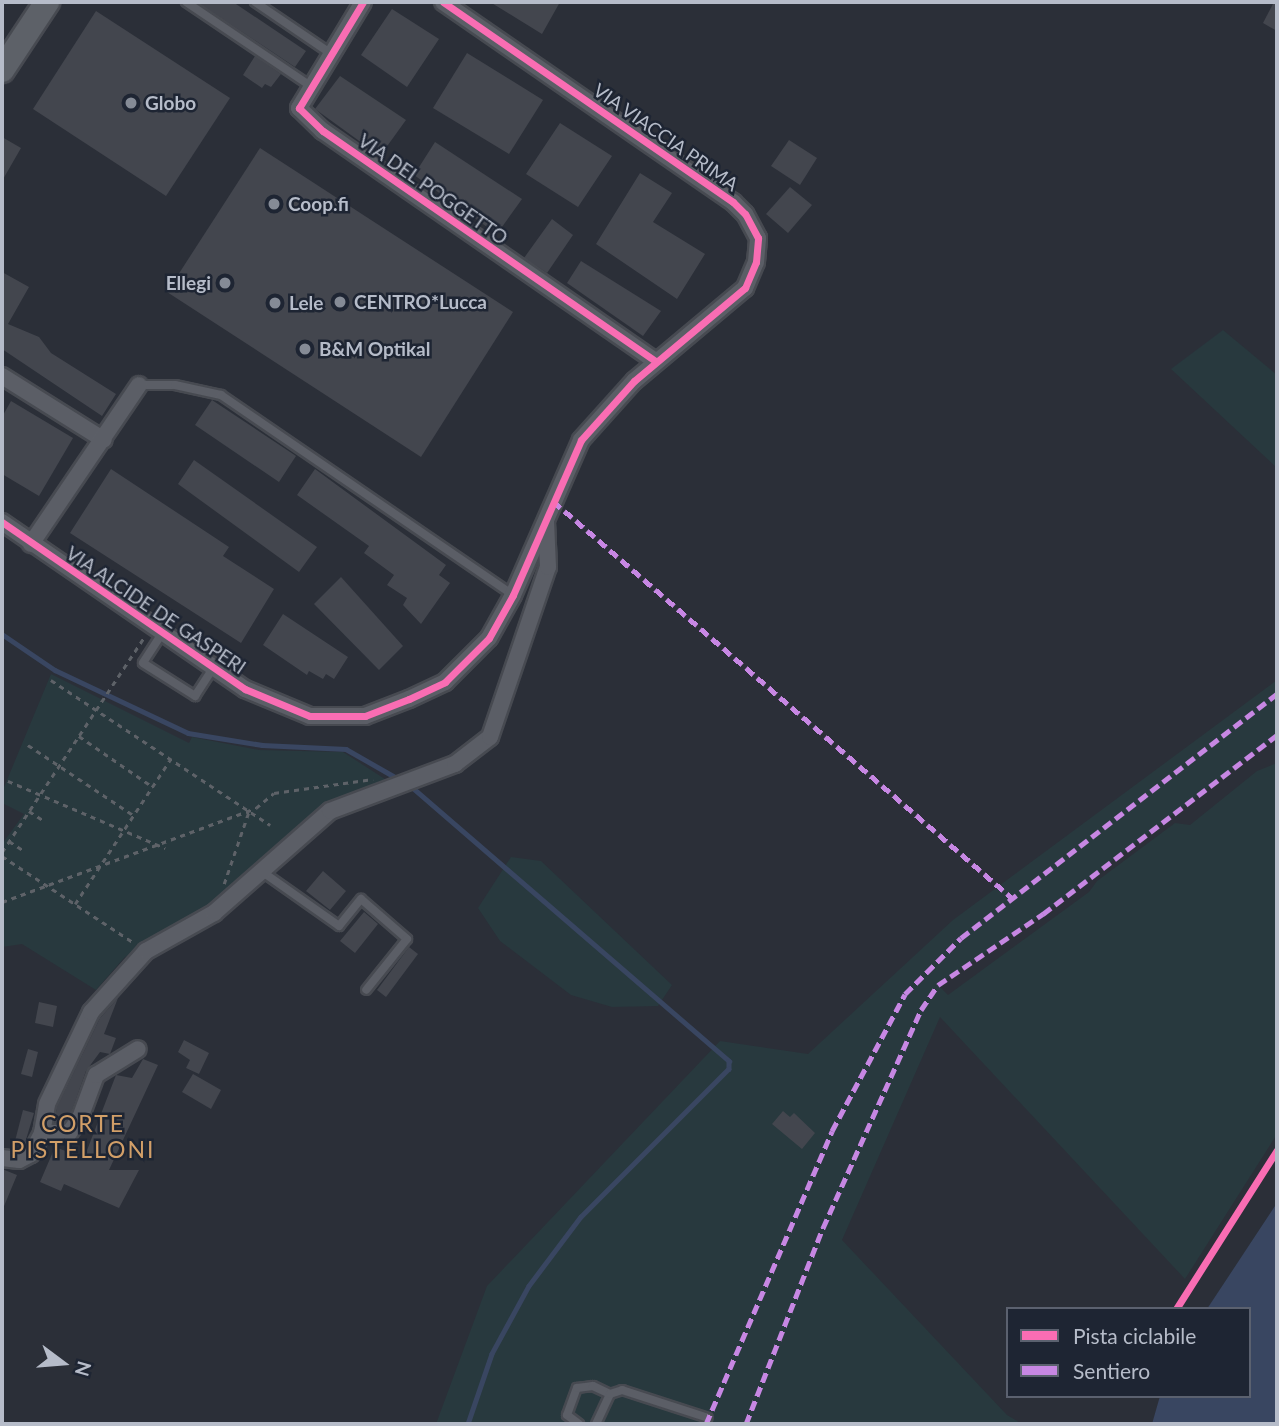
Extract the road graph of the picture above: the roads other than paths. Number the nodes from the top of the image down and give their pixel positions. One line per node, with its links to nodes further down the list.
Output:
1 (47, 2): 7 (main road)
2 (186, 2): 8 (lane)
3 (255, 2): 6 (lane)
4 (363, 2): 6 (street, VIA DEL POGGETTO)
5 (443, 2): 9 (street, VIA VIACCIA PRIMA)
6 (330, 53): 8 (street, VIA DEL POGGETTO)
7 (2, 70)
8 (309, 85): 9 (street, VIA DEL POGGETTO)
9 (655, 361): 14 (street, VIA VIACCIA PRIMA)
10 (2, 376): 12 (street)
11 (139, 386): 12 (street); 16 (lane)
12 (104, 440): 15 (street)
13 (2, 522): 15 (street, VIA ALCIDE DE GASPERI)
14 (543, 525): 16 (street, VIA ALCIDE DE GASPERI); 19 (street)
15 (31, 544): 17 (street, VIA ALCIDE DE GASPERI)
16 (513, 595): 18 (street, VIA ALCIDE DE GASPERI)
17 (156, 631): 18 (street, VIA ALCIDE DE GASPERI); 18 (lane)
18 (213, 668)
19 (264, 873): 20 (lane); 22 (street)
20 (366, 990)
21 (138, 1049): 22 (street)
22 (43, 1133): 23 (street)
23 (2, 1158)
24 (610, 1394): 25 (lane); 26 (lane); 27 (lane)
25 (708, 1418)
26 (579, 1424)
27 (596, 1424)

